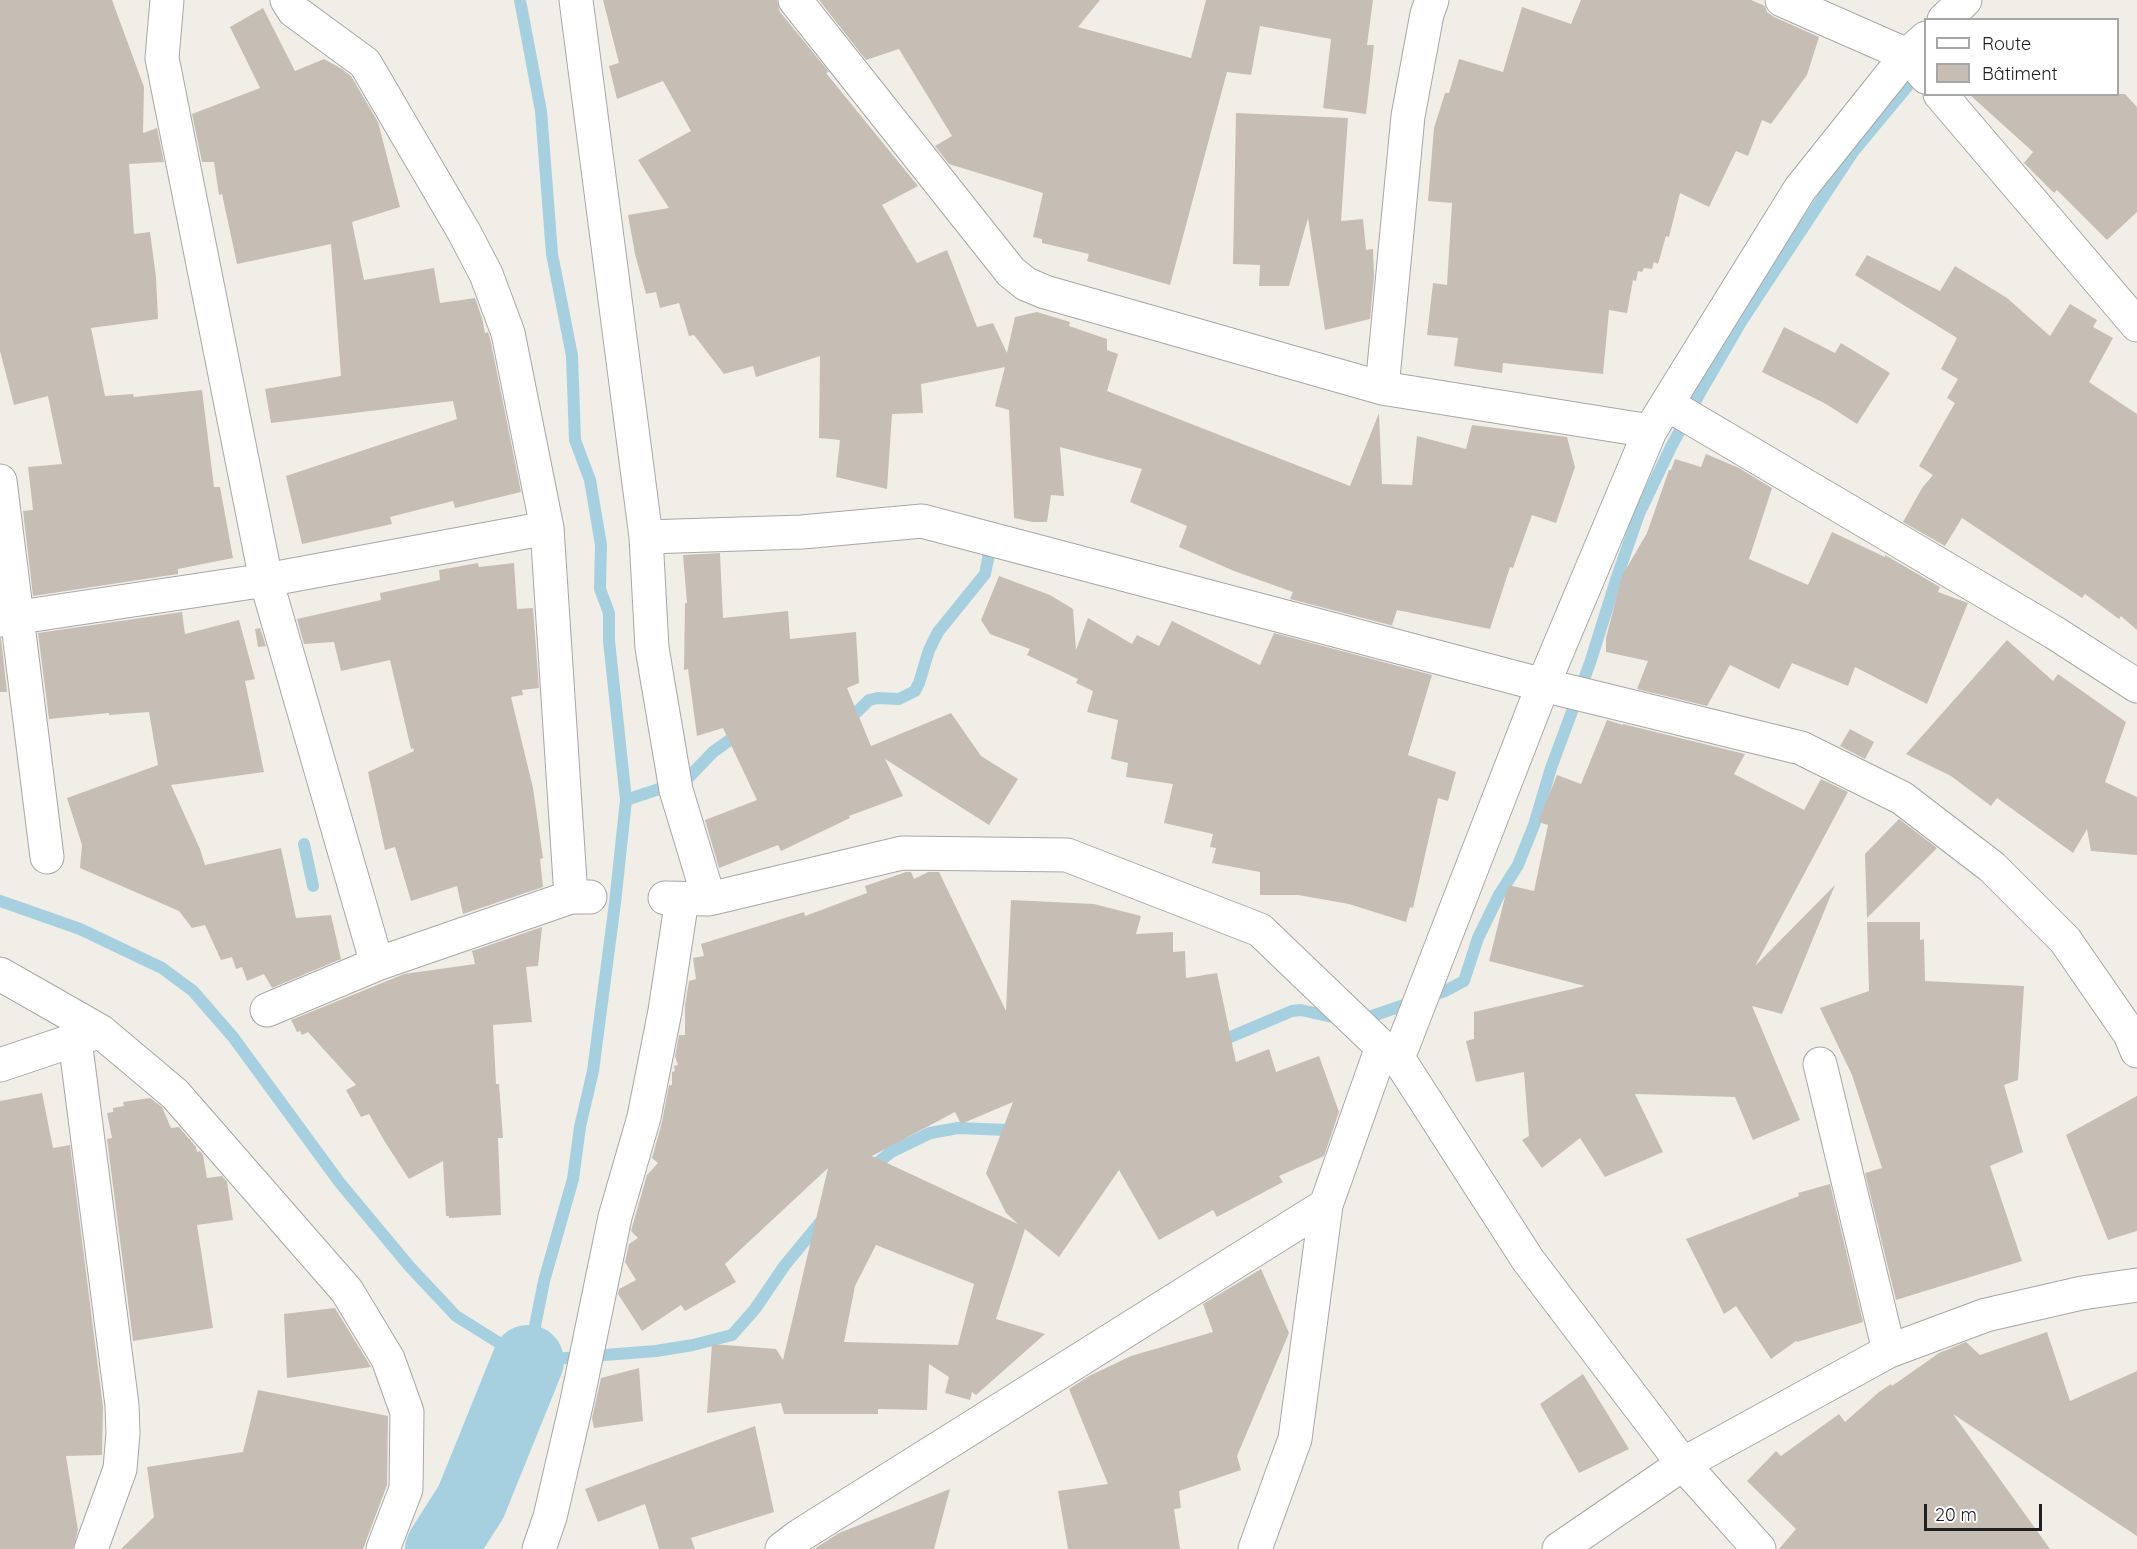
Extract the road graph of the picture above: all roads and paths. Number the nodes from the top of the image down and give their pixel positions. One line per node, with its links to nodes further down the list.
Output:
1 (167, 0): 17 (street)
2 (287, 0): 15 (street)
3 (576, 0): 16 (street)
4 (795, 0): 12 (street)
5 (1432, 0): 12 (street)
6 (1782, 0): 9 (street)
7 (1965, 0): 8 (street)
8 (1946, 18)
9 (1919, 57): 13 (street)
10 (1942, 96): 11 (street)
11 (2137, 325)
12 (1382, 388): 13 (street)
13 (1659, 418): 19 (street); 20 (street)
14 (0, 481): 18 (street)
15 (547, 528): 17 (street); 23 (street)
16 (646, 537): 19 (street); 22 (street)
17 (266, 579): 18 (street); 23 (street)
18 (9, 619): 21 (street)
19 (1543, 685): 27 (street); 28 (street)
20 (2137, 686)
21 (47, 857)
22 (685, 899): 28 (street); 38 (street)
23 (377, 964): 25 (street)
24 (0, 974): 26 (street)
25 (267, 1010)
26 (87, 1035): 30 (street); 36 (street); 37 (street)
27 (2137, 1051)
28 (1390, 1053): 31 (street); 34 (street)
29 (1820, 1064): 33 (street)
30 (0, 1065)
31 (1326, 1205): 35 (street); 39 (street)
32 (2137, 1285): 33 (street)
33 (1889, 1351): 34 (street)
34 (1683, 1464): 40 (street); 41 (street)
35 (795, 1545)
36 (91, 1549)
37 (383, 1549)
38 (539, 1549)
39 (1256, 1549)
40 (1559, 1549)
41 (1759, 1549)

